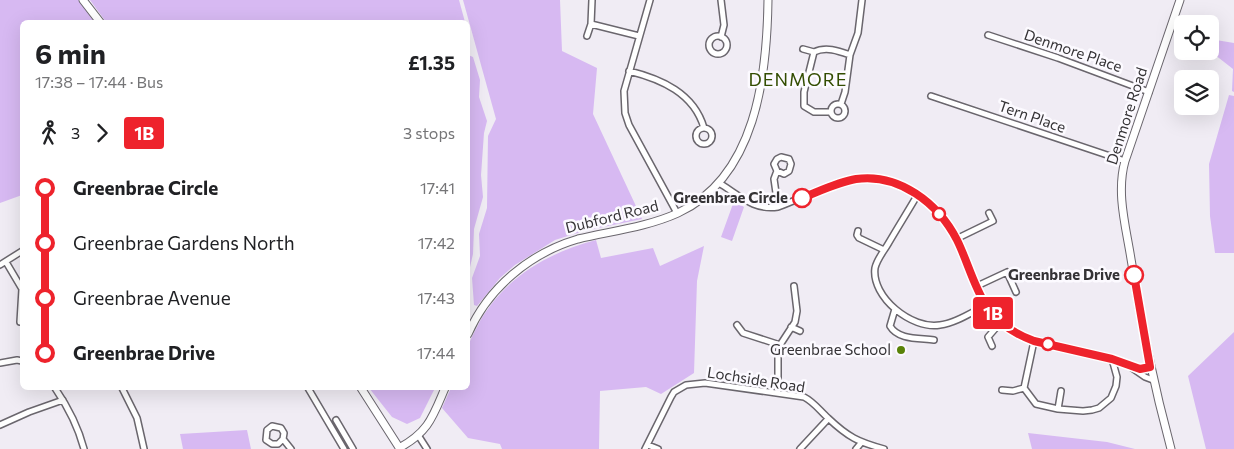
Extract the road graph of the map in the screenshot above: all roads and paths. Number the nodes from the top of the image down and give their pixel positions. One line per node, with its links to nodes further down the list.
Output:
1 (84, 0): 8 (street)
2 (592, 0): 9 (street)
3 (650, 0): 12 (street)
4 (721, 0): 13 (street)
5 (768, 0): 25 (street, Dubford Road)
6 (862, 0): 16 (street)
7 (1180, 0): 18 (street, Denmore Road)
8 (99, 20)
9 (591, 24): 11 (street); 12 (street)
10 (988, 35): 18 (street, Denmore Place)
11 (587, 36)
12 (640, 36): 17 (street)
13 (721, 36)
14 (803, 49): 15 (street)
15 (814, 52): 16 (street); 21 (street)
16 (850, 55): 20 (street)
17 (629, 71): 22 (street); 28 (street)
18 (1149, 92): 23 (street, Denmore Road)
19 (931, 96): 23 (street, Tern Place)
20 (841, 104): 21 (street); 21 (street)
21 (831, 112)
22 (704, 128)
23 (1125, 161): 55 (street, Denmore Road)
24 (777, 172): 27 (street)
25 (720, 183): 27 (street); 28 (street, Dubford Road)
26 (918, 194): 27 (street); 31 (street); 32 (street)
27 (778, 207)
28 (677, 213): 44 (street, Dubford Road)
29 (988, 213): 31 (street)
30 (858, 231): 32 (street)
31 (956, 238): 38 (street)
32 (884, 250): 41 (street)
33 (20, 252): 34 (street)
34 (6, 262): 35 (street); 36 (street)
35 (0, 265)
36 (20, 286)
37 (794, 286): 43 (street)
38 (977, 286): 39 (street); 40 (street)
39 (1016, 292)
40 (986, 305): 41 (street); 42 (street)
41 (894, 308): 47 (street)
42 (1001, 322): 48 (street); 50 (street)
43 (792, 327): 45 (street); 49 (street)
44 (470, 330)
45 (800, 331)
46 (734, 335): 49 (street)
47 (934, 340)
48 (1034, 341): 51 (street); 57 (street)
49 (780, 345): 65 (street)
50 (992, 346)
51 (1112, 359): 54 (street); 67 (street)
52 (20, 361): 53 (street)
53 (0, 363)
54 (1128, 365): 55 (street); 56 (street)
55 (1150, 367): 56 (street, Denmore Road)
56 (1153, 380): 86 (street, Denmore Road)
57 (1024, 388): 63 (street); 67 (street)
58 (56, 390): 66 (street)
59 (123, 390): 77 (street)
60 (309, 390): 79 (street)
61 (362, 390): 75 (street)
62 (444, 390): 71 (street)
63 (1002, 390)
64 (1061, 391): 67 (street)
65 (778, 393): 68 (street, Lochside Road); 74 (street, Lochside Road)
66 (63, 400): 70 (street); 76 (street)
67 (1058, 409)
68 (828, 419): 73 (street, Lochside Road); 83 (street)
69 (336, 420): 80 (street)
70 (0, 425)
71 (418, 436): 75 (street); 81 (street)
72 (283, 439): 78 (street)
73 (861, 443): 84 (street); 85 (street, Lochside Road)
74 (647, 447): 82 (street)
75 (400, 448)
76 (84, 449)
77 (144, 449)
78 (291, 449)
79 (344, 449)
80 (353, 449)
81 (427, 449)
82 (658, 449)
83 (800, 449)
84 (856, 449)
85 (884, 449)
86 (1171, 449)

